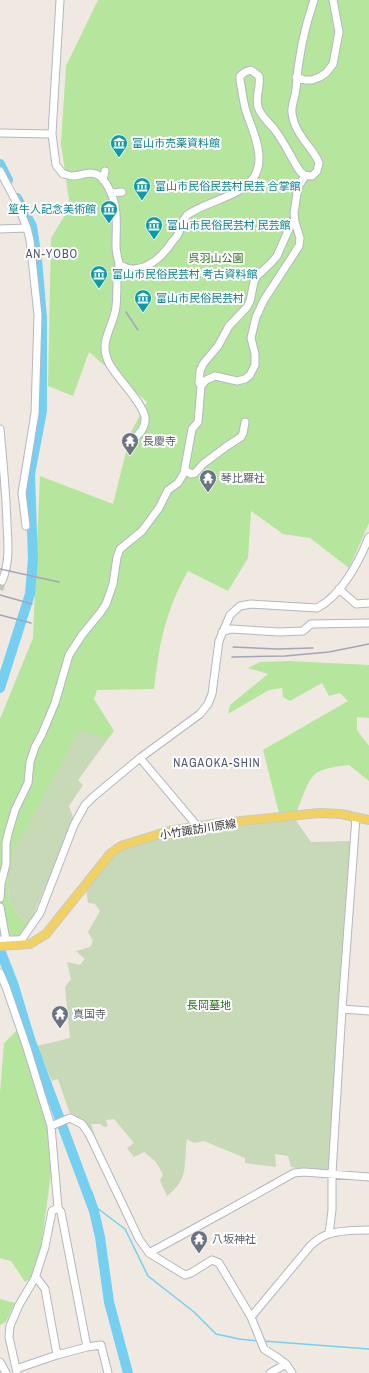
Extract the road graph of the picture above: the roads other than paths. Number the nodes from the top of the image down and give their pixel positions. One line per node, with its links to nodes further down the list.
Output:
1 (60, 0): 6 (street)
2 (314, 0): 4 (street)
3 (334, 0): 4 (street)
4 (296, 77): 9 (street)
5 (0, 133): 6 (street)
6 (52, 134): 10 (street)
7 (0, 171): 14 (street)
8 (105, 171): 10 (street)
9 (305, 176): 13 (street); 16 (street)
10 (103, 180): 12 (street)
11 (122, 192): 12 (street)
12 (111, 193): 16 (street)
13 (295, 222): 17 (street); 17 (street)
14 (27, 228): 15 (street); 25 (street)
15 (0, 229)
16 (119, 264): 21 (street)
17 (201, 386): 23 (street)
18 (245, 422): 23 (street)
19 (0, 429): 20 (street)
20 (0, 439): 22 (street)
21 (132, 440)
22 (2, 468): 24 (street)
23 (185, 470): 37 (street)
24 (3, 498): 27 (street)
25 (26, 526)
26 (369, 537): 29 (street)
27 (4, 568): 28 (street)
28 (2, 581)
29 (339, 589): 30 (street); 32 (street)
30 (369, 603)
31 (368, 624): 32 (street)
32 (222, 632): 33 (street)
33 (140, 758): 36 (street); 39 (street)
34 (356, 817): 35 (main road, 小竹諏訪川原線); 36 (main road, 小竹諏訪川原線); 41 (street)
35 (369, 820)
36 (198, 827): 39 (main road, 小竹諏訪川原線)
37 (0, 898)
38 (0, 907): 39 (street)
39 (3, 943)
40 (0, 973): 43 (street)
41 (342, 1009): 42 (street); 44 (street)
42 (369, 1011)
43 (54, 1125): 46 (street); 49 (street)
44 (332, 1174): 45 (street); 48 (street); 49 (street)
45 (369, 1177)
46 (58, 1208): 50 (street); 52 (street)
47 (369, 1230): 48 (street)
48 (329, 1234): 51 (street)
49 (149, 1253): 51 (street)
50 (36, 1277): 53 (street); 56 (street)
51 (251, 1318): 55 (street)
52 (87, 1347): 53 (street); 58 (street)
53 (57, 1355): 56 (street)
54 (0, 1362): 57 (street)
55 (286, 1364): 59 (street); 60 (street)
56 (16, 1371)
57 (6, 1373)
58 (108, 1373)
59 (270, 1373)
60 (292, 1373)

